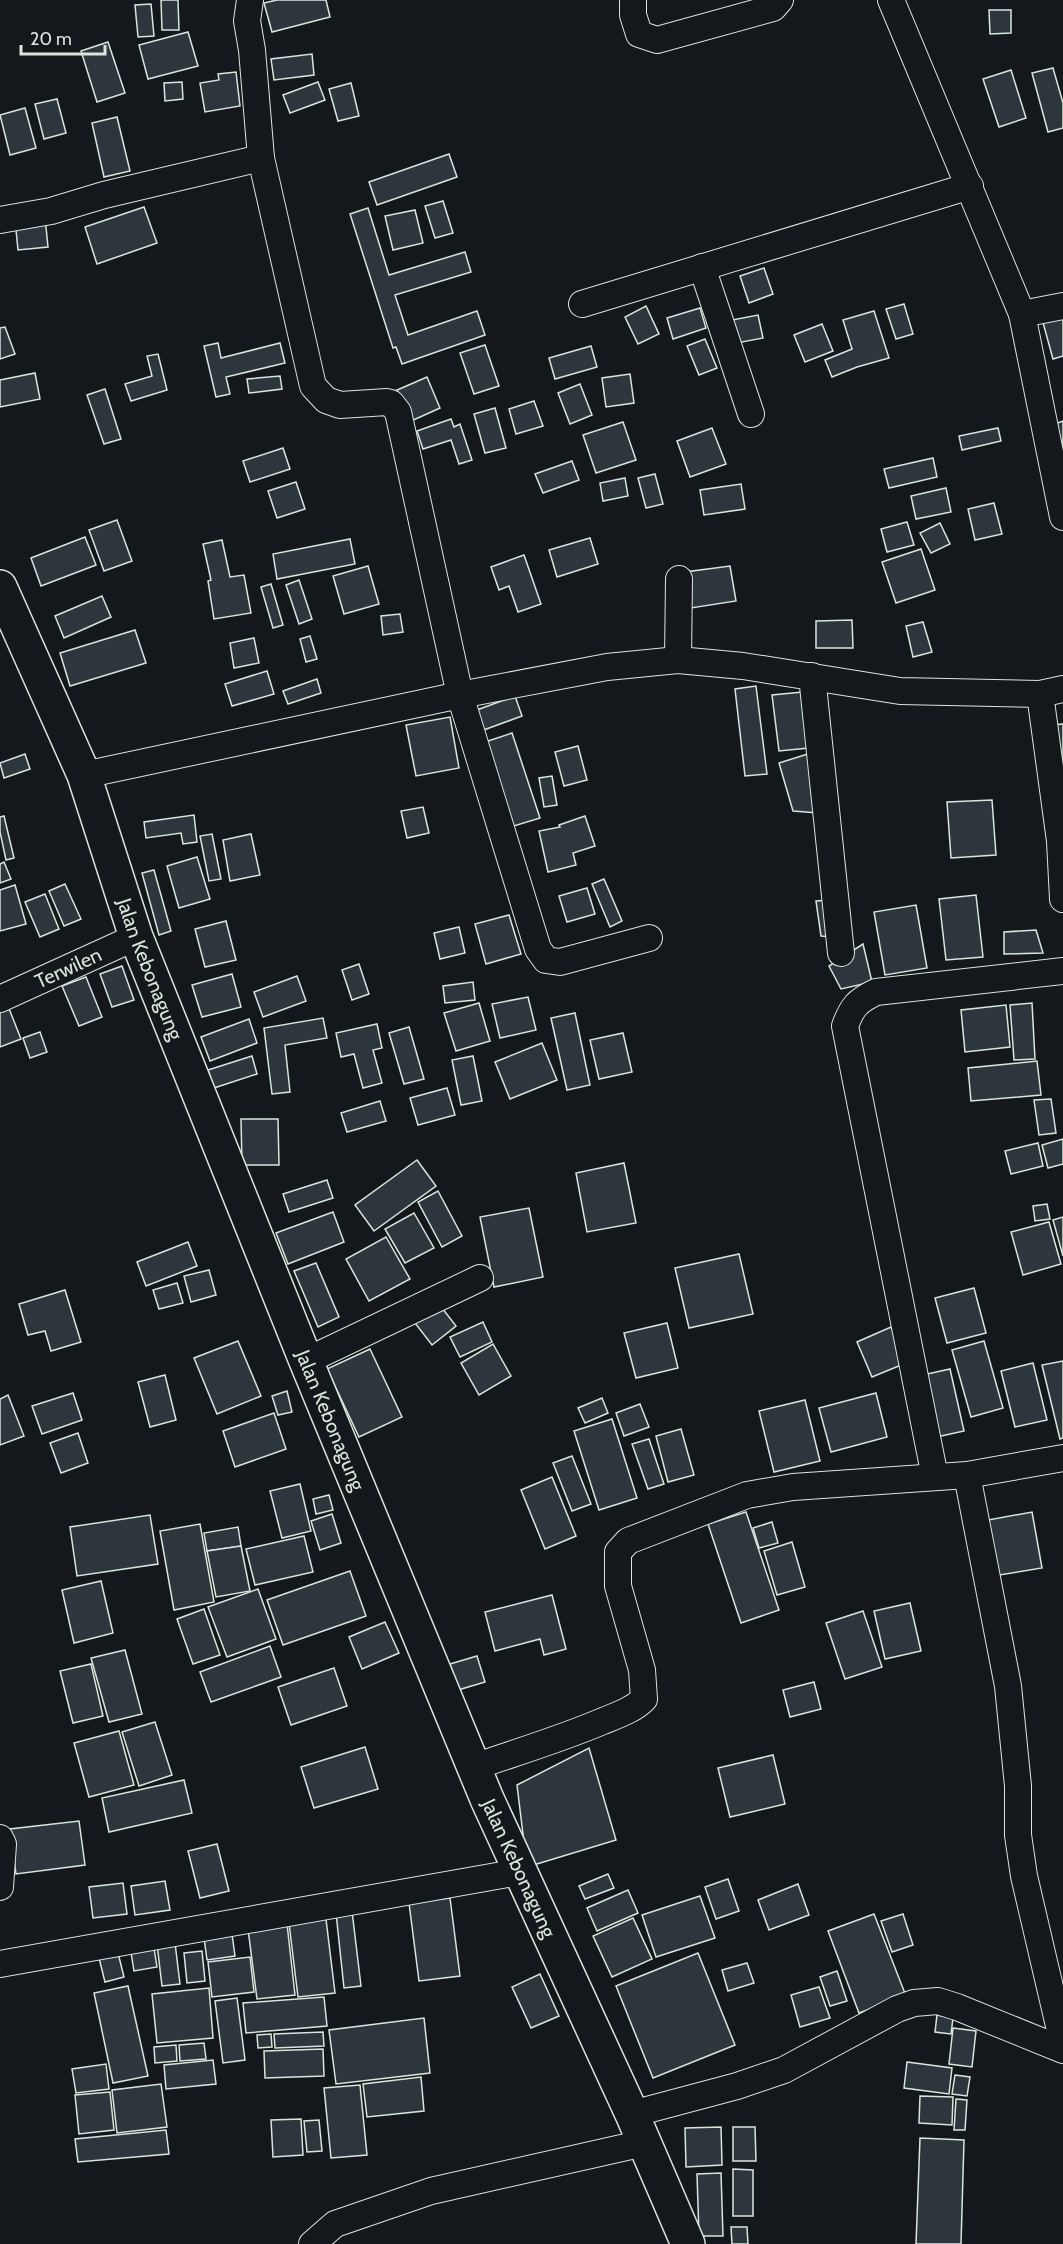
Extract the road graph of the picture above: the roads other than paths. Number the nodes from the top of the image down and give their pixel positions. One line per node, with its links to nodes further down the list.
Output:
1 (250, 0): 5 (street)
2 (633, 0): 3 (street)
3 (780, 0)
4 (891, 0): 6 (street)
5 (261, 158): 7 (street); 19 (street)
6 (970, 186): 8 (street); 11 (street)
7 (0, 220)
8 (702, 267): 9 (street); 12 (street)
9 (582, 304)
10 (1063, 306): 11 (street)
11 (1022, 314): 13 (street)
12 (751, 414)
13 (1063, 517)
14 (679, 579): 16 (street)
15 (0, 587): 20 (main road, Jalan Kebonagung)
16 (678, 660): 17 (street); 19 (street)
17 (812, 676): 18 (street); 24 (street)
18 (1052, 692): 21 (street)
19 (460, 695): 20 (street); 23 (street)
20 (84, 775): 22 (main road, Jalan Kebonagung)
21 (1063, 899)
22 (136, 937): 26 (street, Terwilen); 28 (main road, Jalan Kebonagung)
23 (650, 938)
24 (841, 953)
25 (1063, 971): 31 (street)
26 (0, 999)
27 (480, 1278): 28 (street)
28 (306, 1361): 32 (main road, Jalan Kebonagung)
29 (1063, 1458): 30 (street)
30 (967, 1475): 31 (street); 37 (street)
31 (935, 1477): 32 (street)
32 (474, 1767): 34 (main road, Jalan Kebonagung)
33 (0, 1838): 35 (street)
34 (519, 1872): 36 (street); 39 (main road, Jalan Kebonagung)
35 (0, 1887)
36 (0, 1964)
37 (1063, 2043)
38 (1063, 2050): 39 (street)
39 (638, 2129): 40 (street); 41 (main road, Jalan Kebonagung)
40 (312, 2244)
41 (688, 2244)

